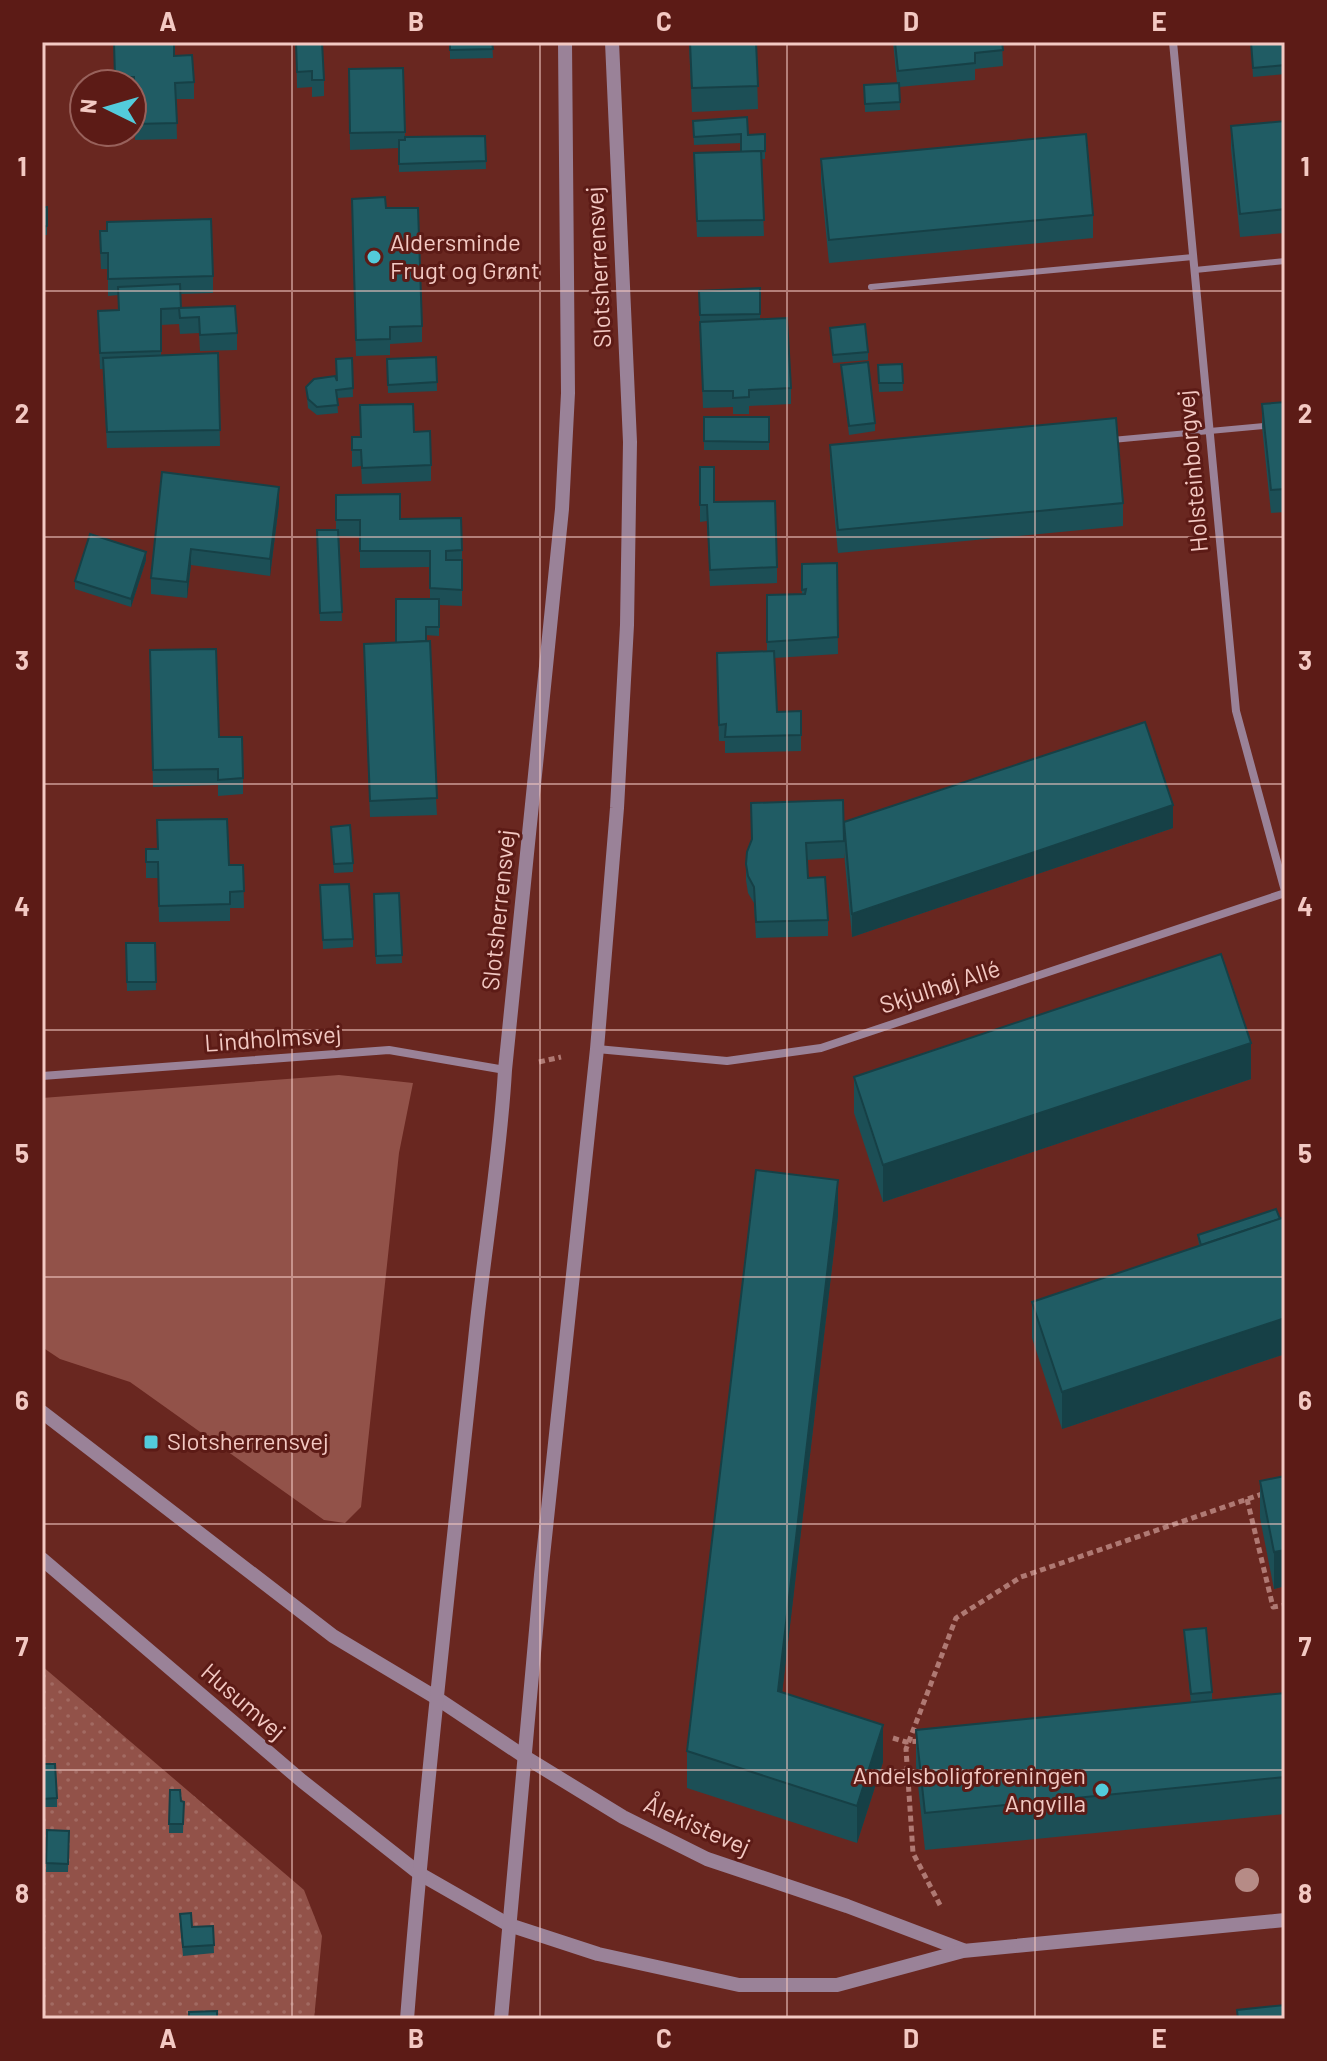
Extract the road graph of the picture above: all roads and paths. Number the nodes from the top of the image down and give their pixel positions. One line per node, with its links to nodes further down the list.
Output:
1 (565, 42): 13 (street, Slotsherrensvej)
2 (612, 42): 12 (street, Slotsherrensvej)
3 (1173, 42): 4 (street, Holsteinborgvej)
4 (1193, 257): 6 (street, Holsteinborgvej); 7 (lane)
5 (1285, 261): 6 (lane)
6 (1195, 270): 9 (street, Holsteinborgvej)
7 (871, 287)
8 (1285, 424): 9 (lane)
9 (1209, 431): 10 (lane); 11 (street, Holsteinborgvej)
10 (1099, 442)
11 (1285, 892): 12 (street, Skjulhøj Allé)
12 (597, 1049): 13 (path); 24 (street, Slotsherrensvej)
13 (505, 1070): 14 (street, Lindholmsvej); 20 (street, Slotsherrensvej)
14 (42, 1076)
15 (42, 1412): 20 (street)
16 (1270, 1491): 17 (path)
17 (1247, 1499): 19 (path); 23 (path)
18 (42, 1559): 25 (street, Husumvej)
19 (1285, 1605)
20 (435, 1697): 24 (street, Ålekistevej); 25 (street, Slotsherrensvej)
21 (893, 1738): 23 (path)
22 (933, 1740): 23 (path)
23 (906, 1742): 28 (path)
24 (525, 1757): 27 (street, Slotsherrensvej); 28 (street, Ålekistevej)
25 (420, 1874): 27 (street, Ålekistevej); 29 (street, Slotsherrensvej)
26 (1285, 1920): 28 (street, Ålekistevej)
27 (509, 1925): 28 (street, Ålekistevej); 30 (street, Slotsherrensvej)
28 (963, 1951)
29 (407, 2019)
30 (501, 2019)

